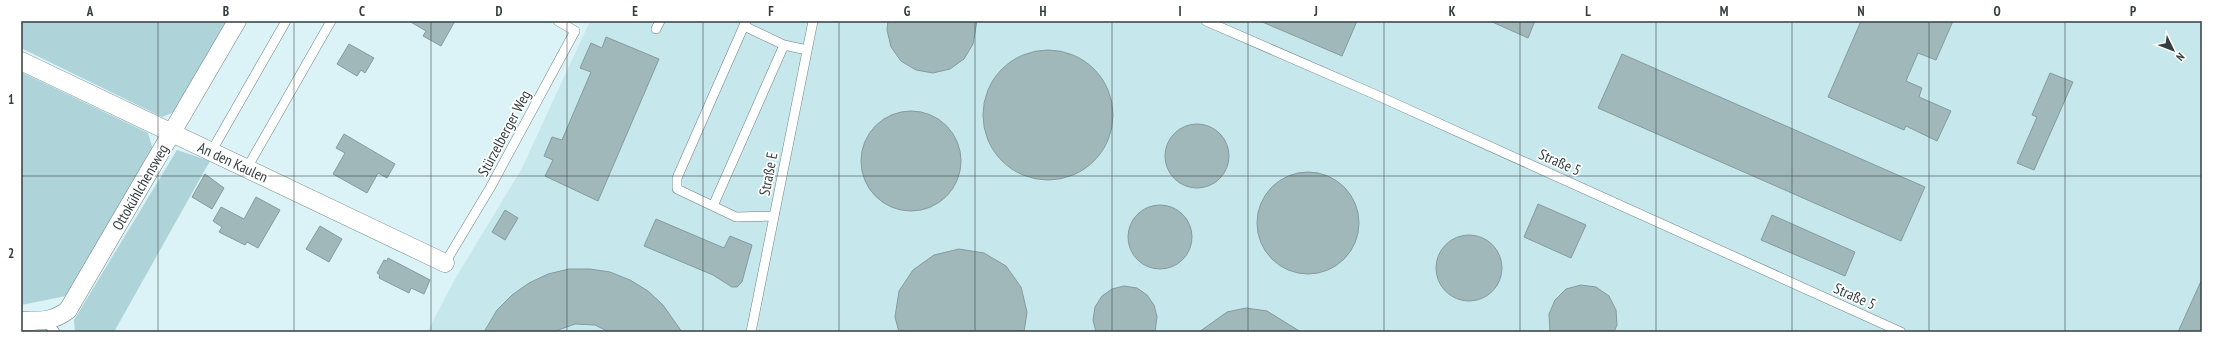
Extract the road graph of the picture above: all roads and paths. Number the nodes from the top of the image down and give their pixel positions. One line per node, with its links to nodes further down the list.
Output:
1 (237, 21): 11 (street, Ottokühlchensweg)
2 (286, 21): 12 (lane)
3 (331, 21): 13 (lane)
4 (558, 21): 16 (lane, Stürzelberger Weg)
5 (813, 21): 9 (lane, Straße E)
6 (1206, 21): 20 (lane, Straße 5)
7 (745, 24): 8 (lane); 14 (lane)
8 (784, 45): 9 (lane); 14 (lane)
9 (807, 50): 15 (lane, Straße E)
10 (21, 61): 11 (street, An den Kaulen)
11 (171, 134): 12 (street, An den Kaulen); 18 (street, Ottokühlchensweg)
12 (211, 152): 13 (street, An den Kaulen)
13 (247, 168): 16 (street, An den Kaulen)
14 (713, 206): 15 (lane)
15 (773, 216): 19 (lane, Straße E)
16 (446, 263)
17 (21, 321): 18 (street, Ottokühlchensweg)
18 (50, 326)
19 (750, 332)
20 (1901, 332)

